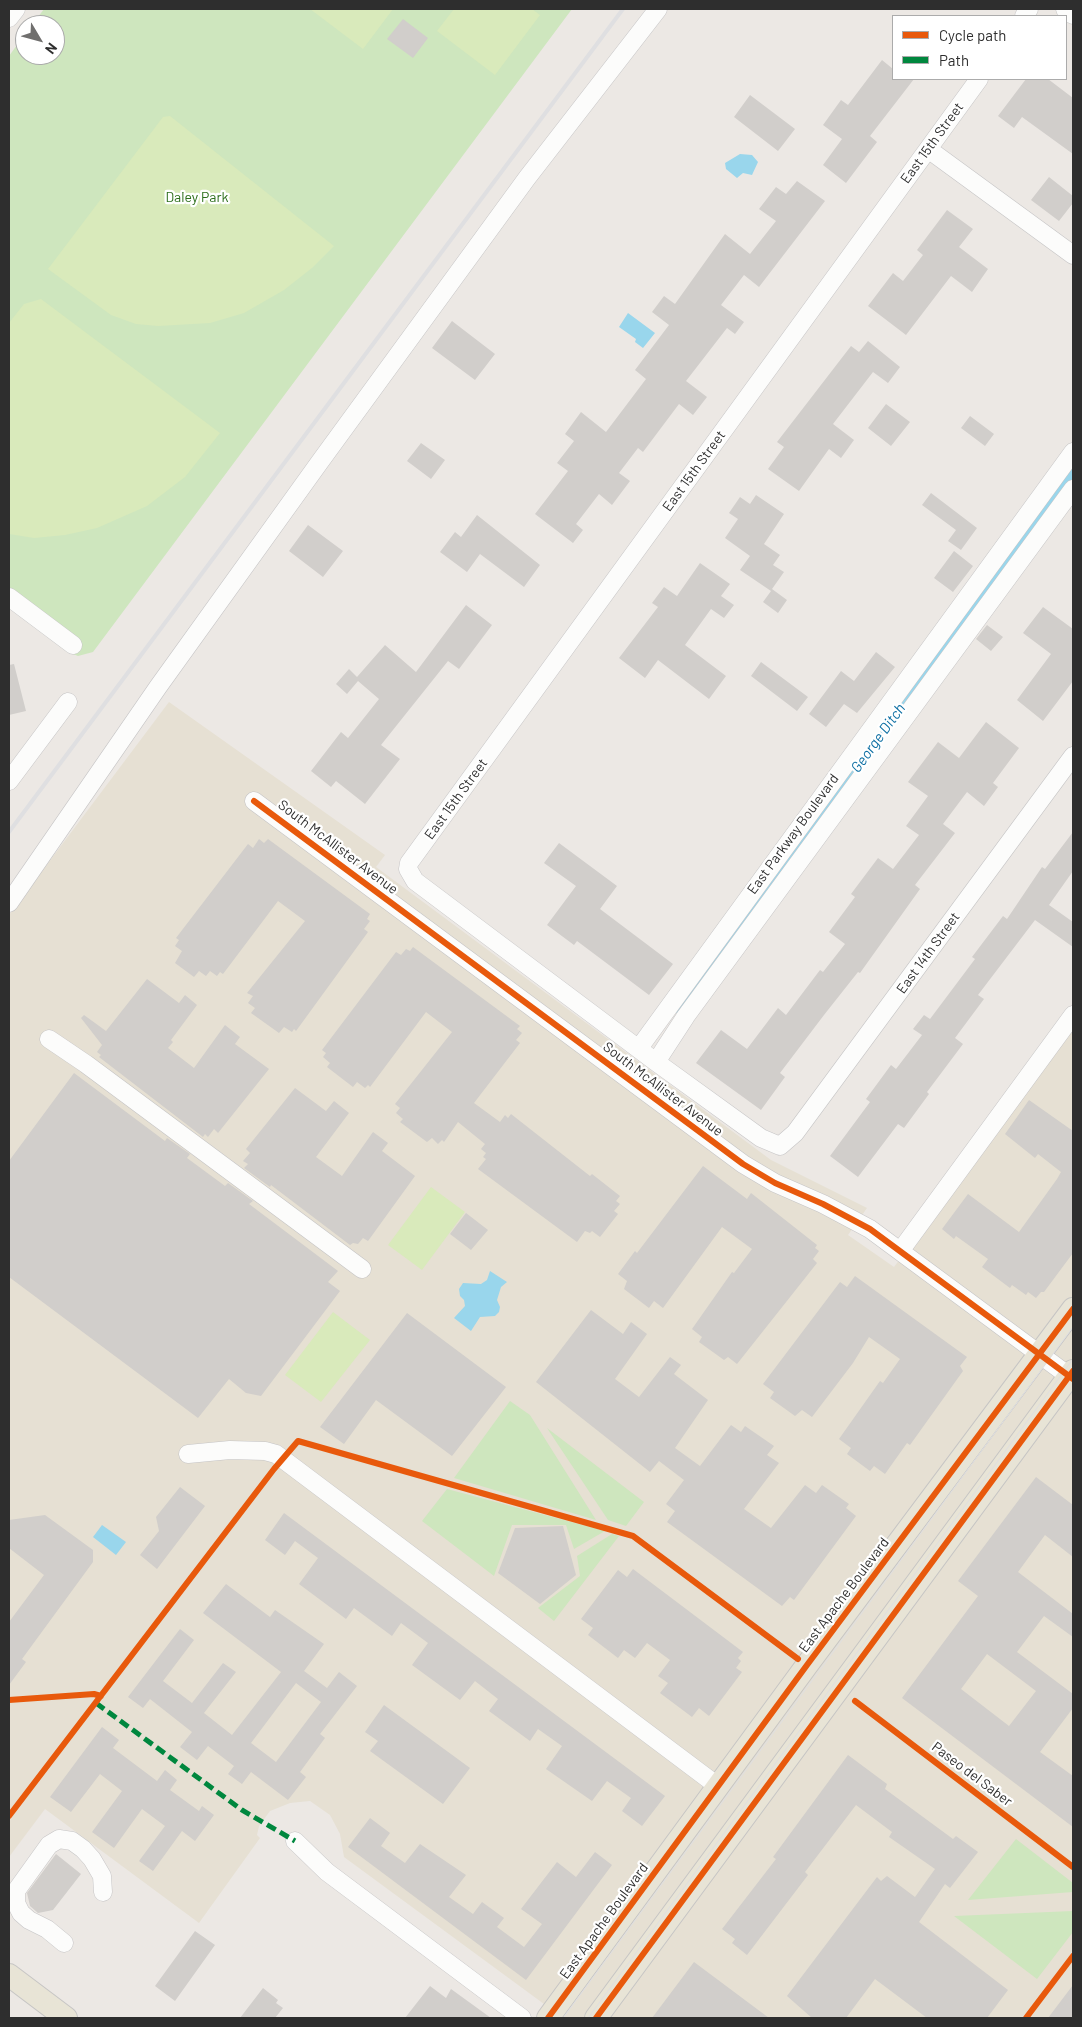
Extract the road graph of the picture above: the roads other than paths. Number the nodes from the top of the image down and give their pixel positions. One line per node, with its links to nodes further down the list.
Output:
1 (16, 9): 5 (street)
2 (658, 9): 18 (street)
3 (1065, 9): 4 (street)
4 (1073, 15)
5 (9, 18)
6 (978, 80): 7 (street, East 15th Street)
7 (928, 150): 8 (street); 17 (street, East 15th Street)
8 (1073, 255)
9 (1073, 452): 21 (street, East Parkway Boulevard)
10 (1073, 489): 22 (street, East Parkway Boulevard)
11 (9, 597): 12 (street)
12 (73, 645)
13 (68, 702): 15 (street)
14 (1073, 756): 23 (street, East 14th Street)
15 (9, 781)
16 (254, 801): 24 (street, South McAllister Avenue)
17 (409, 863): 21 (street, South McAllister Avenue)
18 (9, 903)
19 (1073, 1015): 24 (street)
20 (49, 1039): 25 (street)
21 (639, 1048): 22 (street, South McAllister Avenue)
22 (656, 1062): 23 (street, South McAllister Avenue)
23 (780, 1146)
24 (901, 1250): 27 (street, South McAllister Avenue)
25 (362, 1269)
26 (1073, 1310): 27 (main road, East Apache Boulevard)
27 (1040, 1355): 28 (street, South McAllister Avenue); 30 (main road, East Apache Boulevard)
28 (1072, 1378): 38 (main road)
29 (188, 1454): 30 (street)
30 (719, 1787): 37 (main road, East Apache Boulevard)
31 (295, 1842): 36 (street)
32 (103, 1892): 33 (street)
33 (64, 1943)
34 (9, 1975): 35 (main road)
35 (66, 2018)
36 (522, 2018)
37 (548, 2018)
38 (596, 2018)

